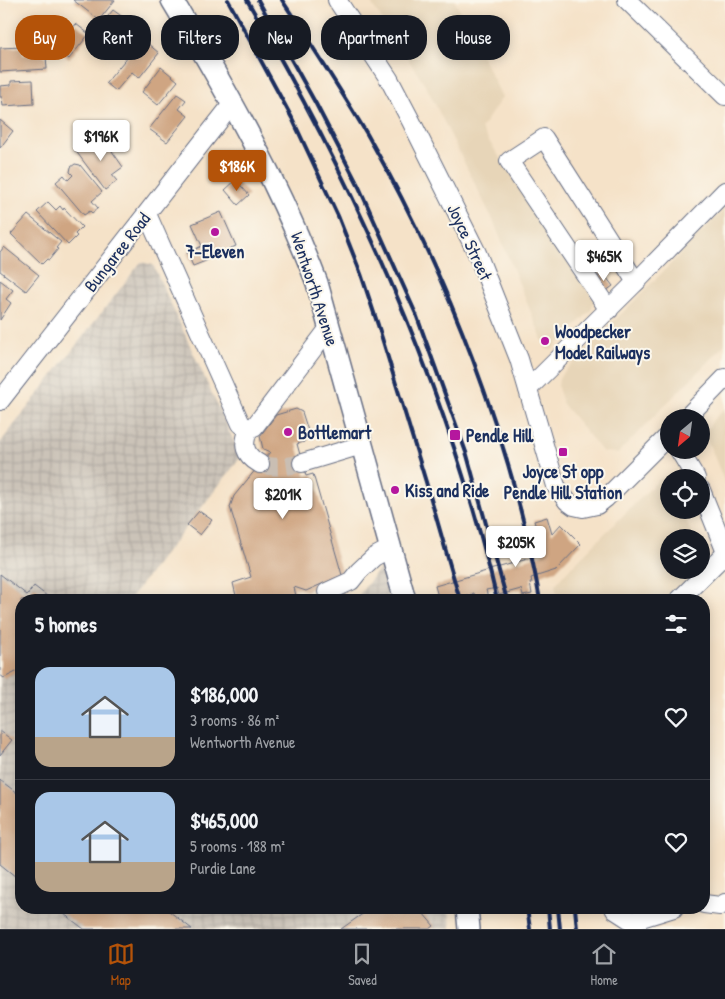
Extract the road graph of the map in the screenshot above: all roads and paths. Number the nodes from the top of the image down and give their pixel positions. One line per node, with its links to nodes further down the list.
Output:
1 (172, 0): 5 (main road, Wentworth Avenue)
2 (337, 0): 12 (street, Joyce Street)
3 (627, 0): 4 (street)
4 (725, 96)
5 (233, 103): 7 (street, Bungaree Road); 10 (main road, Wentworth Avenue)
6 (725, 191): 8 (street)
7 (147, 214): 13 (street, Bungaree Road); 15 (street)
8 (636, 282): 9 (street); 9 (street)
9 (609, 310): 12 (street)
10 (329, 328): 15 (street); 17 (main road, Wentworth Avenue)
11 (725, 378): 14 (street)
12 (528, 389): 16 (street, Joyce Street)
13 (0, 401)
14 (695, 409)
15 (249, 429): 19 (street)
16 (660, 444)
17 (362, 445): 18 (street); 21 (main road, Wentworth Avenue)
18 (302, 463)
19 (260, 464)
20 (710, 512): 22 (street)
21 (392, 548): 24 (street); 25 (main road, Wentworth Avenue)
22 (725, 550)
23 (725, 554): 26 (street)
24 (328, 592)
25 (404, 594)
26 (685, 594)
27 (725, 903): 28 (street)
28 (710, 905)
29 (468, 914): 32 (main road)
30 (620, 914): 31 (street)
31 (656, 914)
32 (470, 929)

